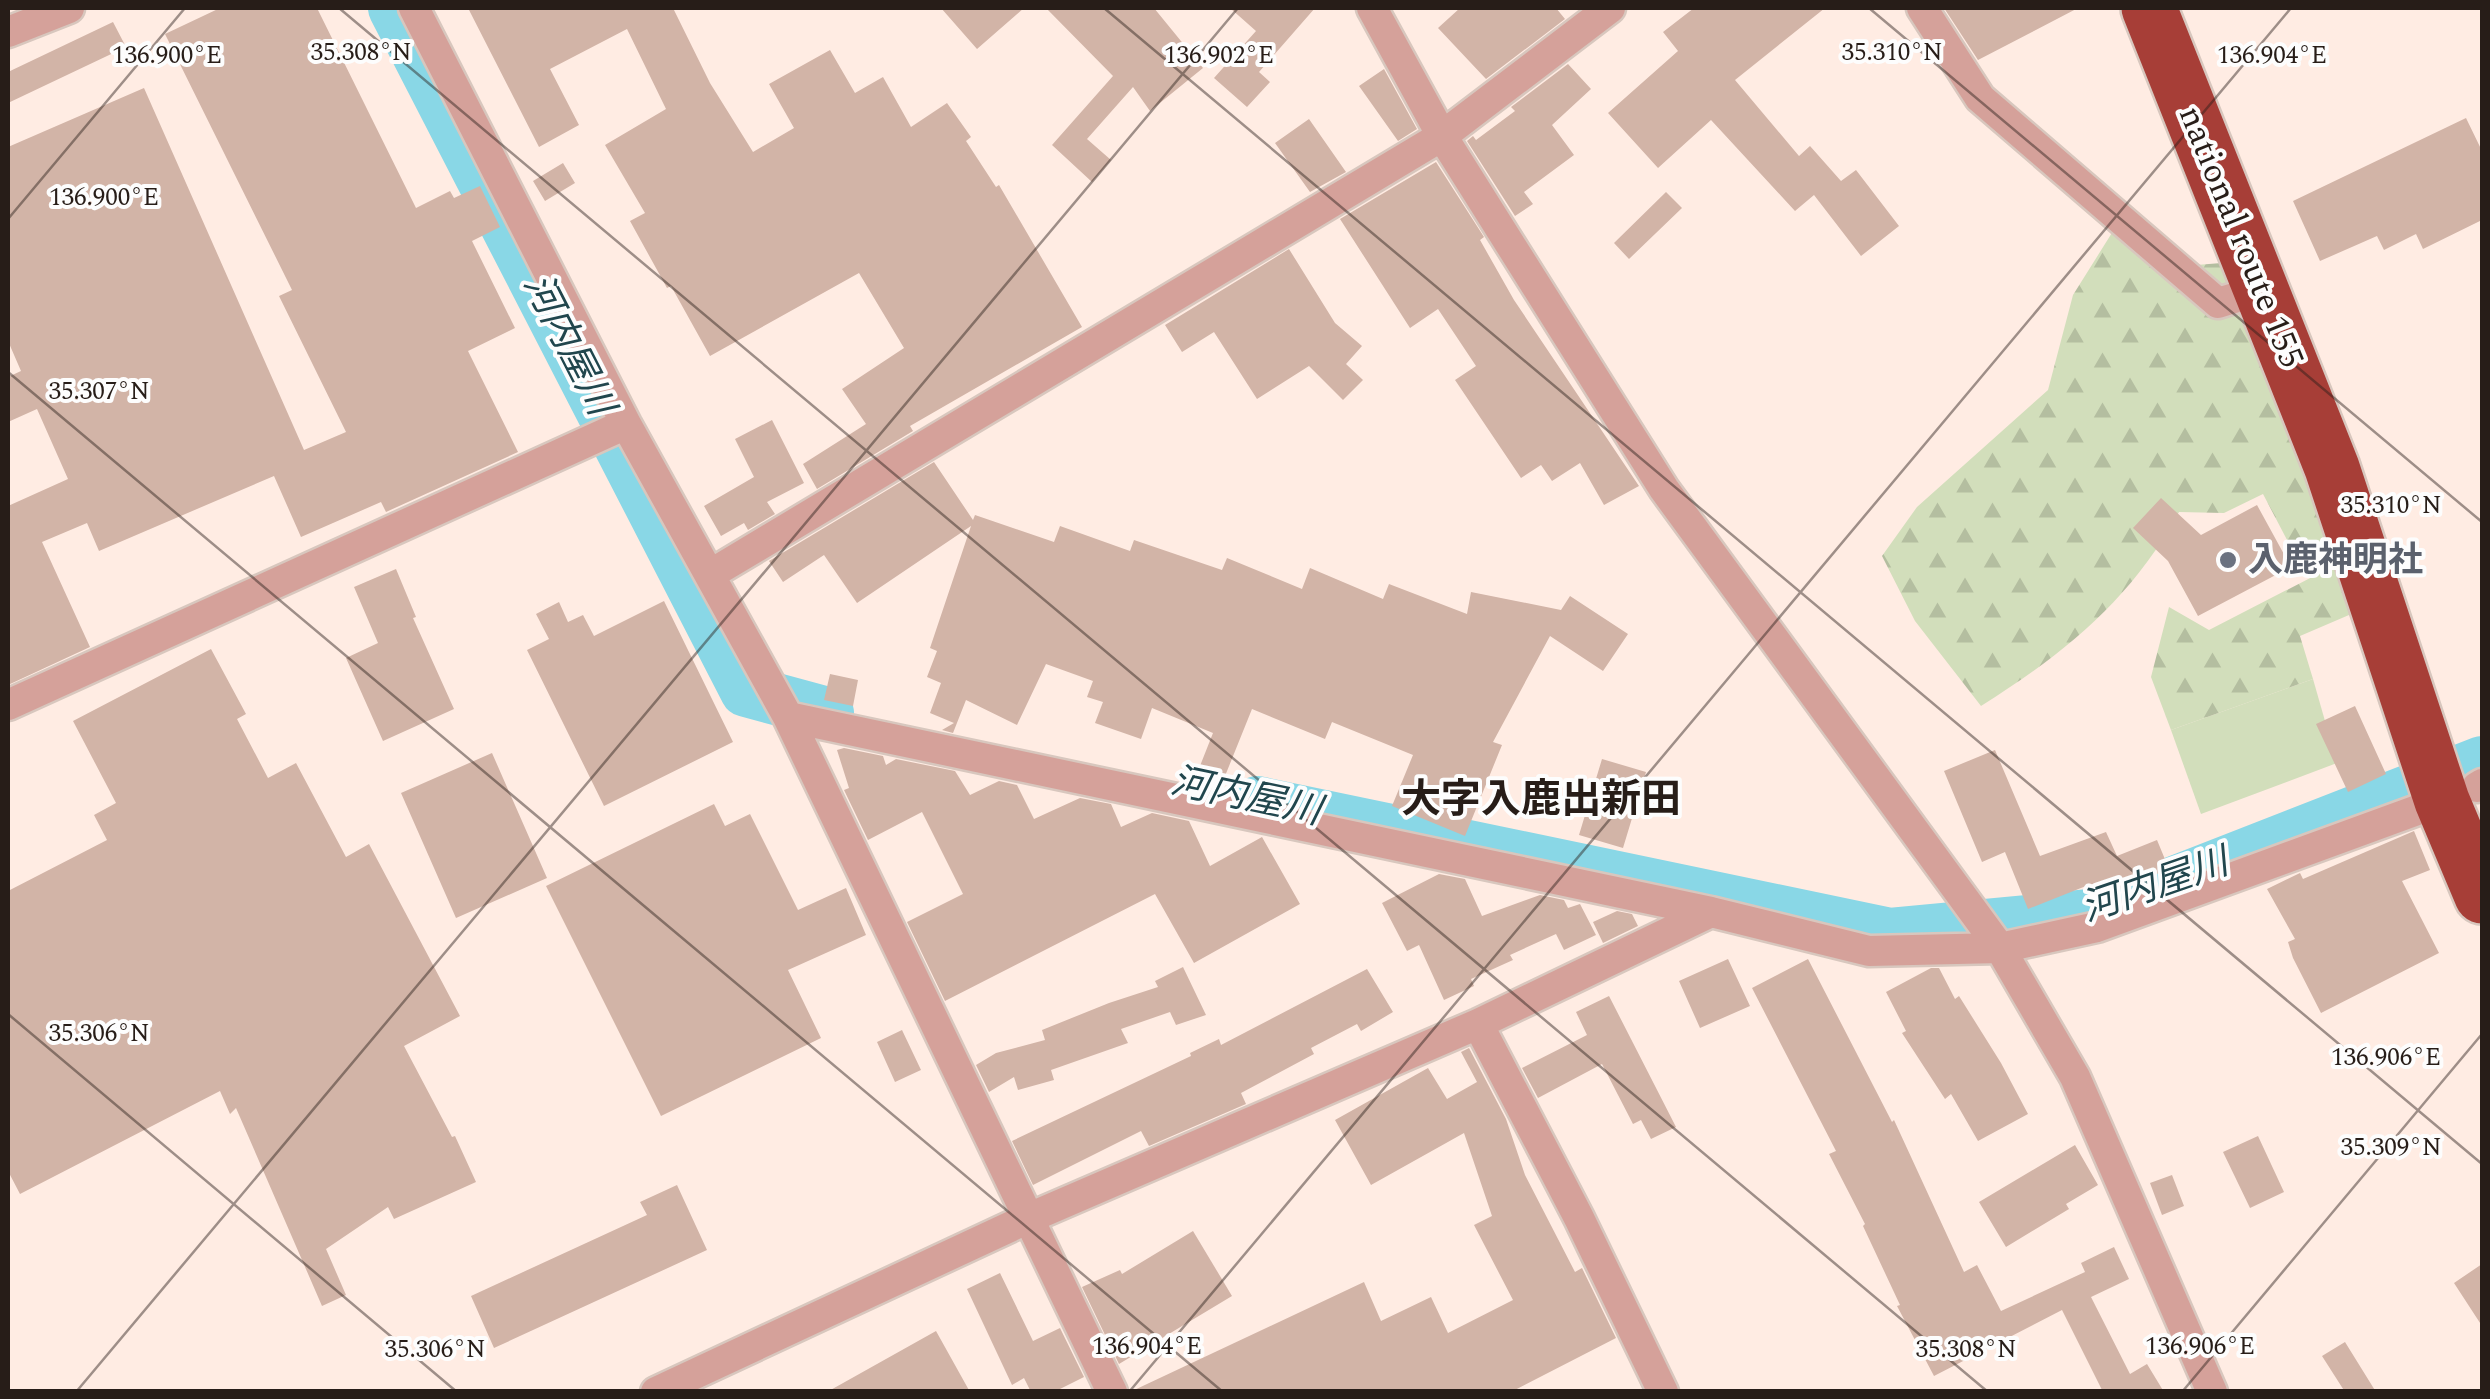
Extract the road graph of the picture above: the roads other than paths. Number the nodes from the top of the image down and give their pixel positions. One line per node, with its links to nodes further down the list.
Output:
1 (69, 8): 7 (street)
2 (414, 8): 10 (street)
3 (1372, 8): 8 (street)
4 (1610, 8): 8 (street)
5 (1922, 8): 9 (street)
6 (2148, 8): 9 (highway, national route 155)
7 (8, 32)
8 (1442, 136): 11 (street); 17 (street)
9 (2263, 289): 14 (highway, national route 155)
10 (626, 424): 11 (street); 12 (street)
11 (711, 574): 13 (street)
12 (8, 705)
13 (788, 717): 16 (street); 19 (street)
14 (2471, 793): 15 (highway, national route 155); 17 (street)
15 (2482, 896)
16 (1710, 912): 17 (street); 18 (street)
17 (2000, 948): 23 (street)
18 (1478, 1024): 19 (street); 22 (street)
19 (1029, 1218): 20 (street); 21 (street)
20 (656, 1392)
21 (1112, 1392)
22 (1663, 1392)
23 (2212, 1392)

